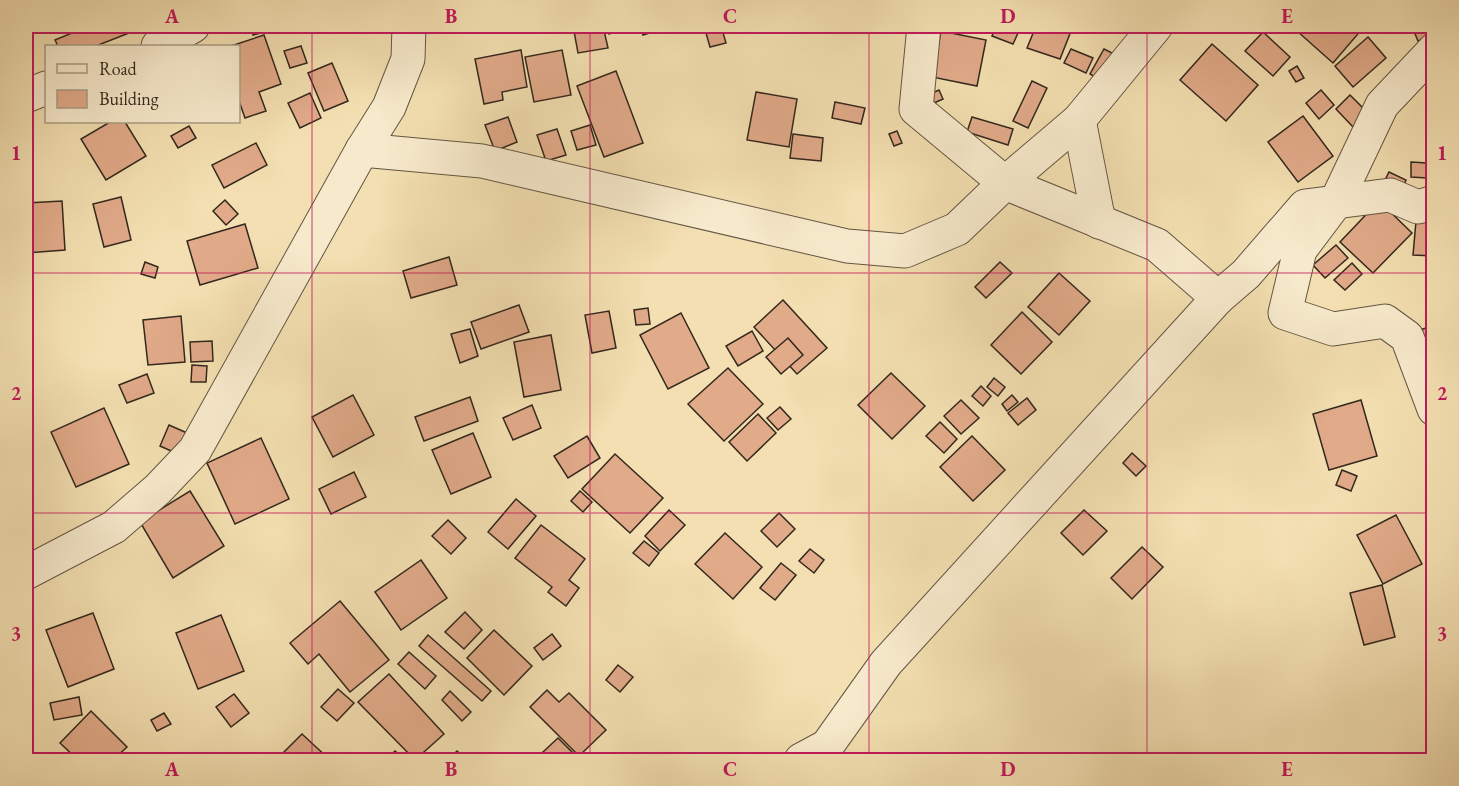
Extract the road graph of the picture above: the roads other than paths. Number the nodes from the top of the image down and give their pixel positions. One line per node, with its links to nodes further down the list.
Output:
1 (193, 26): 5 (street)
2 (409, 26): 10 (street)
3 (924, 26): 11 (street)
4 (1156, 26): 9 (street)
5 (160, 45)
6 (1434, 50): 12 (street)
7 (45, 88): 8 (street)
8 (26, 96)
9 (1079, 120): 11 (street); 14 (street)
10 (362, 150): 11 (street); 17 (street)
11 (1005, 183): 14 (street)
12 (1336, 202): 13 (street); 15 (street); 16 (street)
13 (1434, 202)
14 (1099, 222): 15 (street)
15 (1218, 298): 18 (street)
16 (1434, 409)
17 (26, 573)
18 (820, 756)

